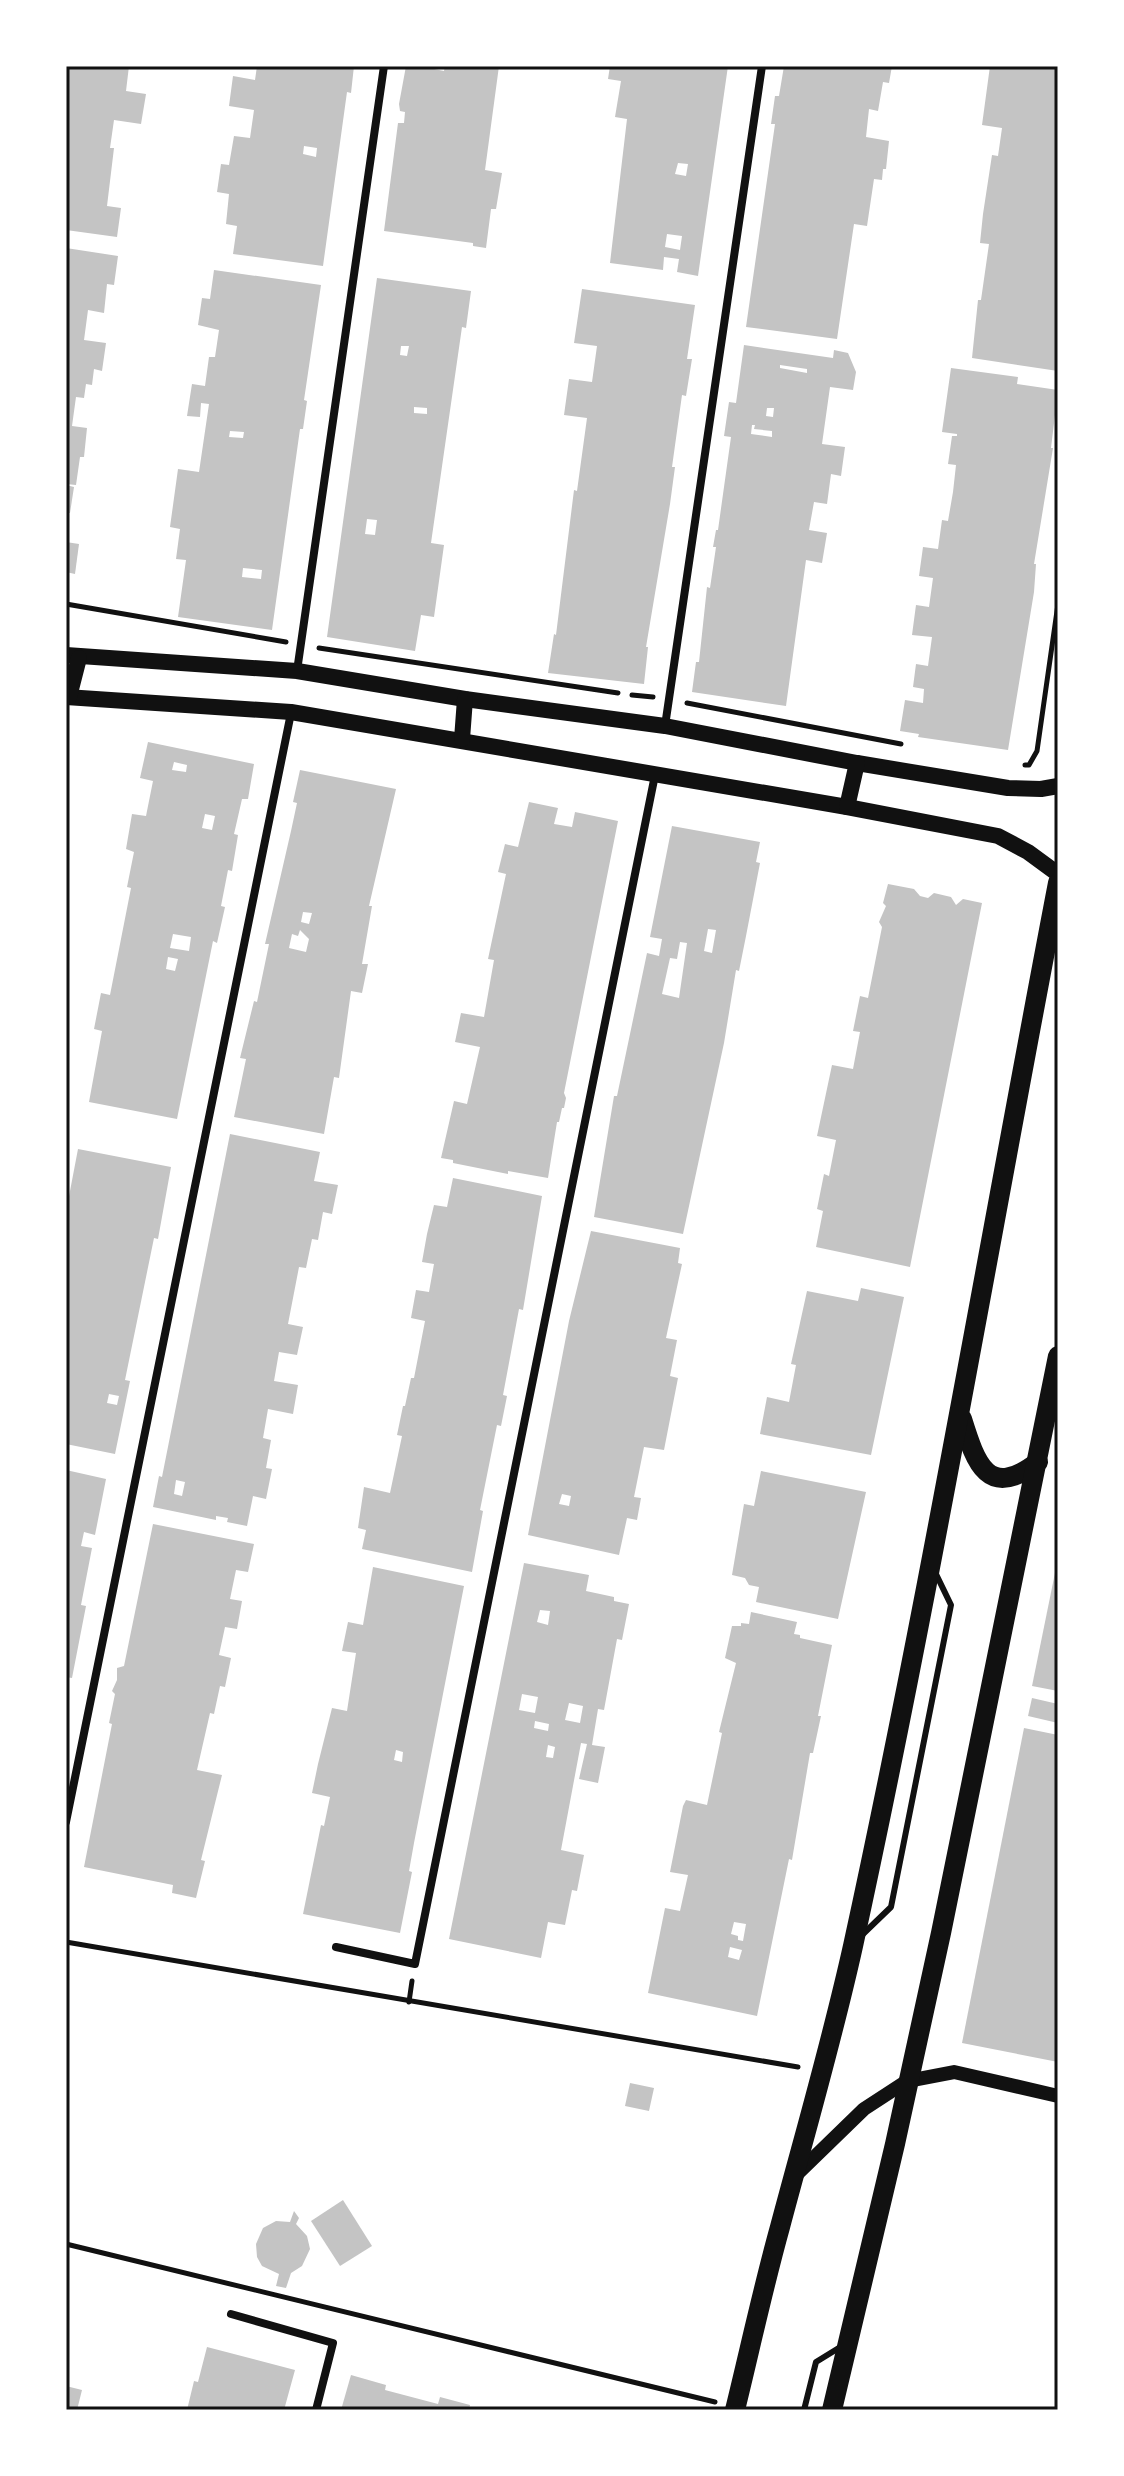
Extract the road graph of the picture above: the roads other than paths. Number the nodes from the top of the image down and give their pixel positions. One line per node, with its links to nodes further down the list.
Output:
1 (384, 66): 4 (street)
2 (762, 66): 8 (street)
3 (72, 657): 4 (main road); 5 (main road)
4 (297, 671): 6 (main road)
5 (67, 697): 7 (main road)
6 (465, 699): 8 (main road); 9 (main road)
7 (291, 712): 9 (main road); 20 (street)
8 (665, 726): 10 (main road)
9 (462, 739): 11 (main road)
10 (857, 763): 12 (main road); 13 (main road)
11 (656, 774): 13 (main road); 22 (street)
12 (1058, 786)
13 (847, 807): 14 (main road)
14 (1058, 874)
15 (1058, 883): 17 (main road)
16 (1058, 1356): 18 (main road)
17 (961, 1415): 18 (main road); 19 (main road)
18 (1038, 1462): 23 (main road)
19 (931, 1563): 21 (main road); 21 (lane)
20 (66, 1822)
21 (853, 1943): 25 (main road)
22 (336, 1947)
23 (907, 2081): 24 (street); 25 (street); 27 (main road)
24 (1058, 2096)
25 (794, 2178): 28 (main road)
26 (231, 2314): 29 (street)
27 (848, 2343): 30 (lane); 31 (main road)
28 (735, 2408)
29 (316, 2410)
30 (804, 2410)
31 (832, 2410)

